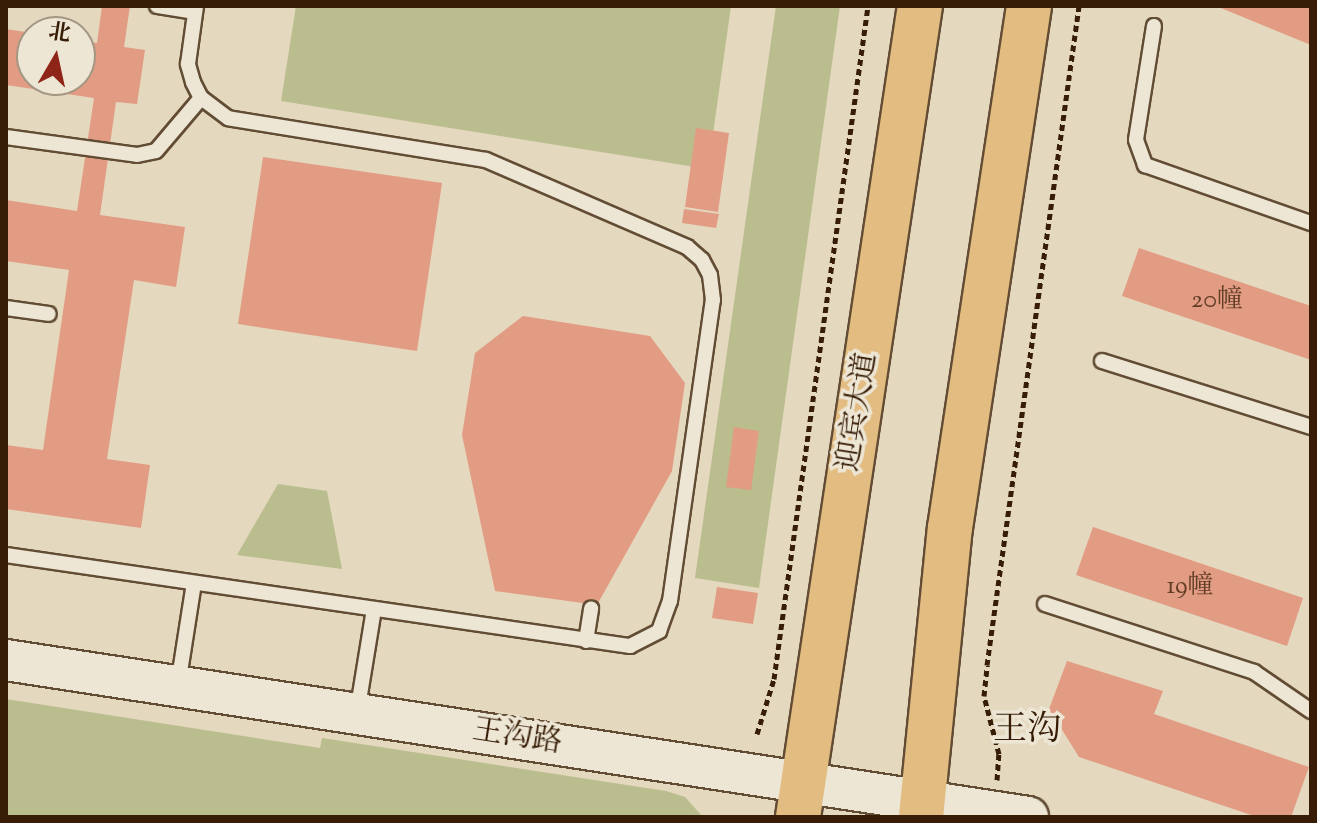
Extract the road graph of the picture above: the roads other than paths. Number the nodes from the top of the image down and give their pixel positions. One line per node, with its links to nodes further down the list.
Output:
1 (157, 6): 4 (lane)
2 (920, 6): 23 (highway, 迎宾大道)
3 (1029, 6): 24 (highway)
4 (195, 9): 6 (lane)
5 (1154, 26): 8 (lane)
6 (201, 98): 7 (lane); 18 (lane)
7 (6, 137)
8 (1311, 223)
9 (6, 308): 10 (lane)
10 (49, 314)
11 (1102, 361): 12 (lane)
12 (1311, 427)
13 (6, 555): 14 (lane)
14 (194, 583): 17 (lane); 20 (lane)
15 (1045, 604): 21 (lane)
16 (591, 608): 18 (lane)
17 (374, 609): 18 (lane); 22 (lane)
18 (586, 641)
19 (6, 660): 20 (street, 王沟路)
20 (178, 686): 22 (street, 王沟路)
21 (1311, 711)
22 (357, 714): 23 (street, 王沟路)
23 (800, 800): 24 (street, 王沟路)
24 (922, 809): 25 (street, 王沟路)
25 (1011, 814)

